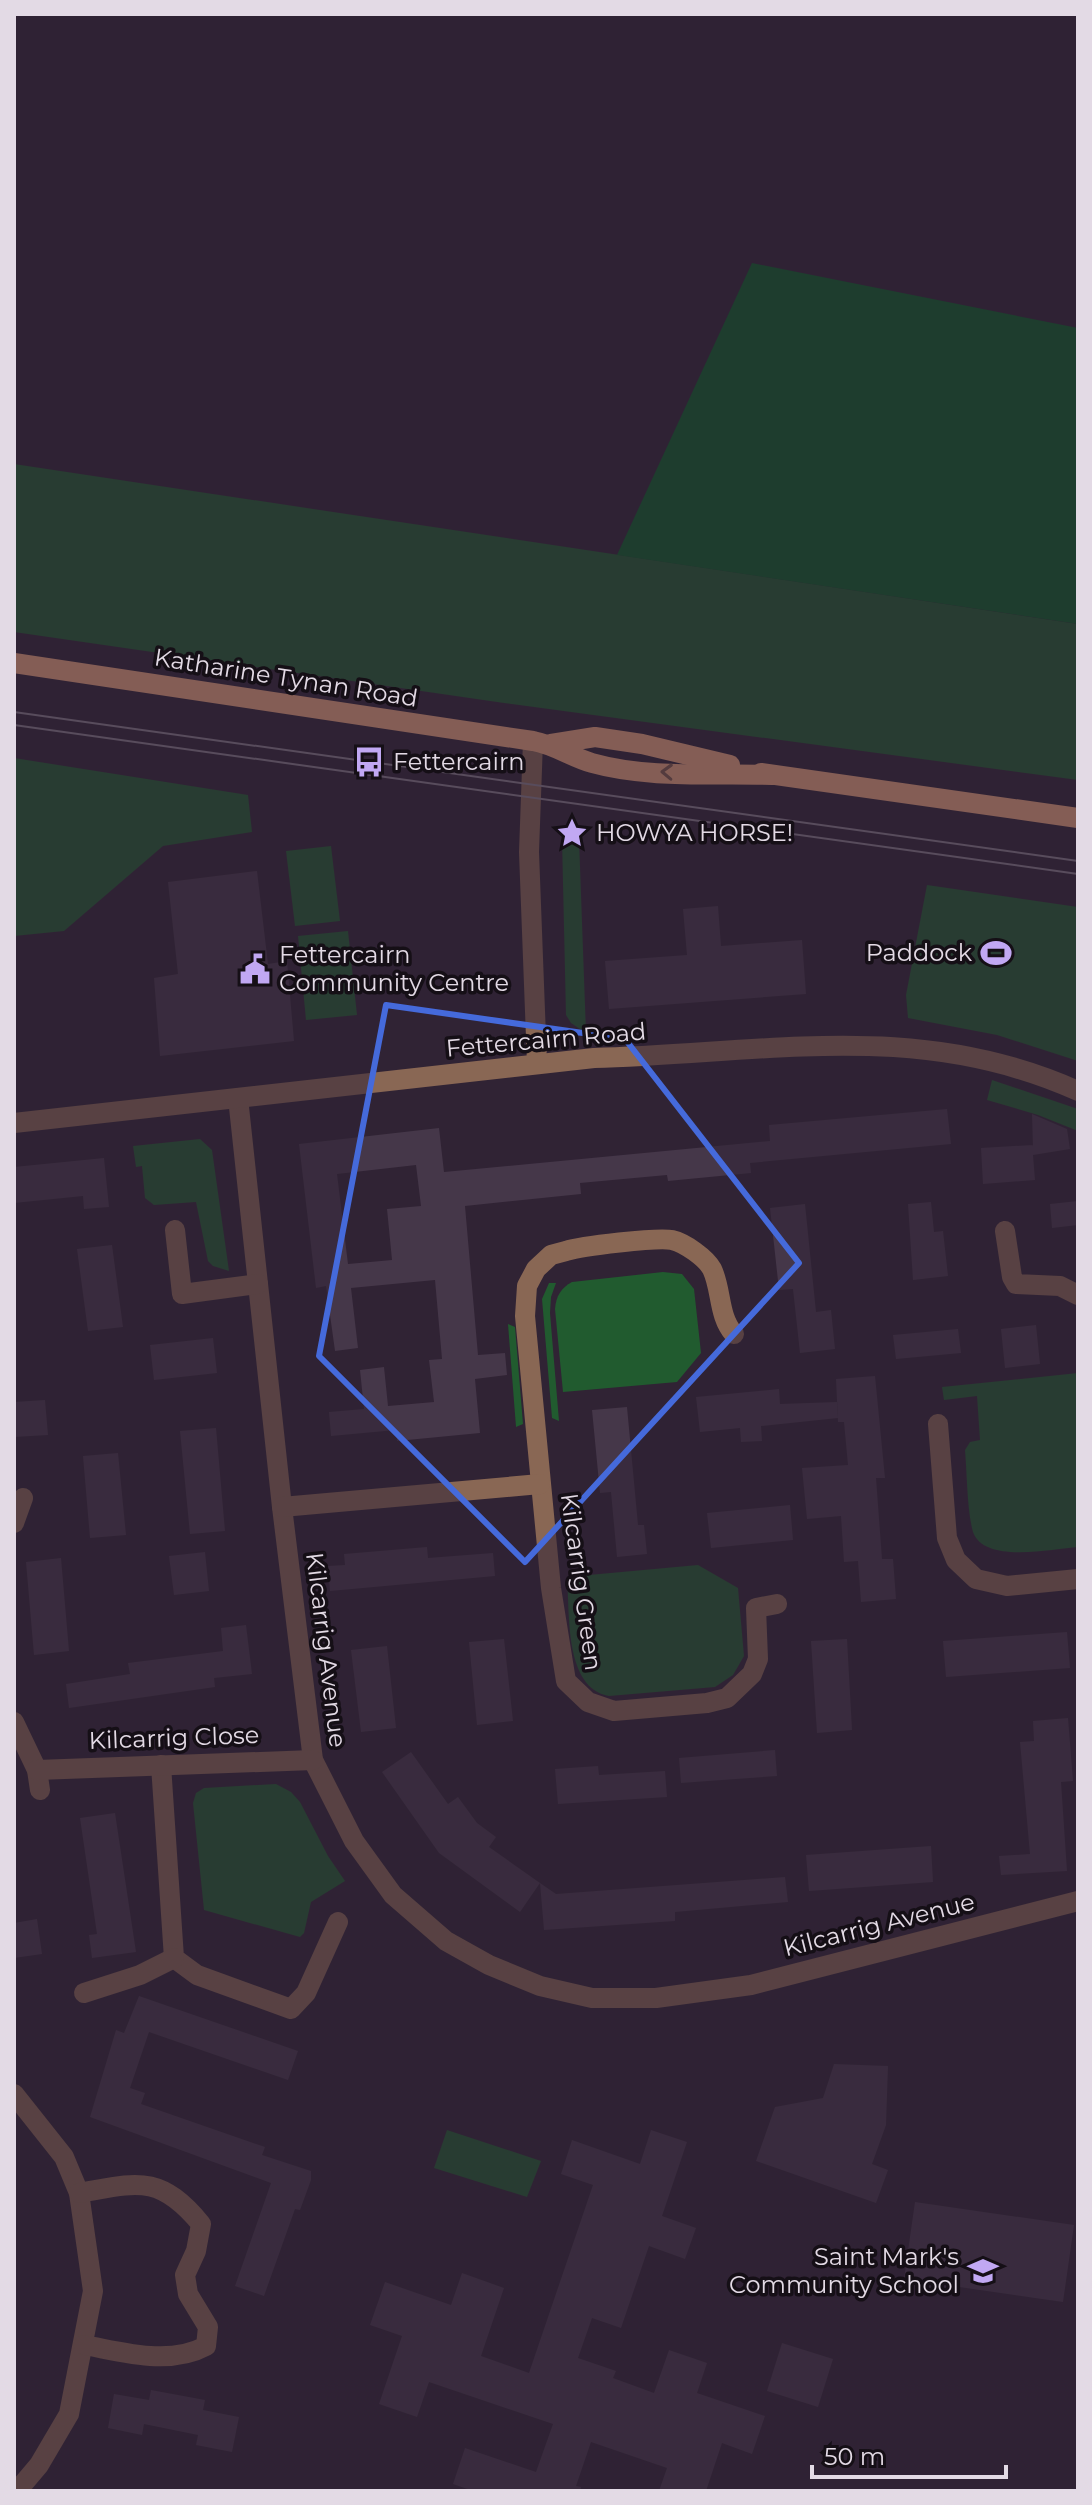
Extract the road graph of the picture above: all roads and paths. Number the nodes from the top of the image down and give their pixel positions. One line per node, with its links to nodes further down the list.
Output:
1 (14, 663): 2 (main road, Katharine Tynan Road)
2 (542, 743): 3 (main road, Katharine Tynan Road); 4 (street)
3 (1078, 818)
4 (537, 1064): 5 (street, Fettercairn Road); 6 (street, Fettercairn Road)
5 (1078, 1091)
6 (238, 1098): 7 (street, Fettercairn Road); 10 (street, Kilcarrig Avenue)
7 (14, 1123)
8 (175, 1230): 10 (street)
9 (1005, 1231): 11 (street)
10 (258, 1284): 16 (street, Kilcarrig Avenue)
11 (1078, 1295)
12 (734, 1334): 14 (street, Kilcarrig Green)
13 (938, 1424): 18 (street)
14 (540, 1484): 16 (street, Kilcarrig Green); 19 (street, Kilcarrig Green)
15 (23, 1498): 17 (street)
16 (282, 1507): 21 (street, Kilcarrig Avenue)
17 (14, 1523)
18 (1078, 1579)
19 (777, 1604)
20 (14, 1722): 22 (street, Kilcarrig Close)
21 (313, 1760): 22 (street, Kilcarrig Close); 23 (street, Kilcarrig Avenue)
22 (161, 1765): 25 (street)
23 (1078, 1901)
24 (338, 1922): 25 (street)
25 (174, 1958): 26 (street)
26 (84, 1993)
27 (14, 2094): 28 (street)
28 (79, 2193): 29 (street); 29 (street)
29 (84, 2345): 30 (street)
30 (17, 2491)

